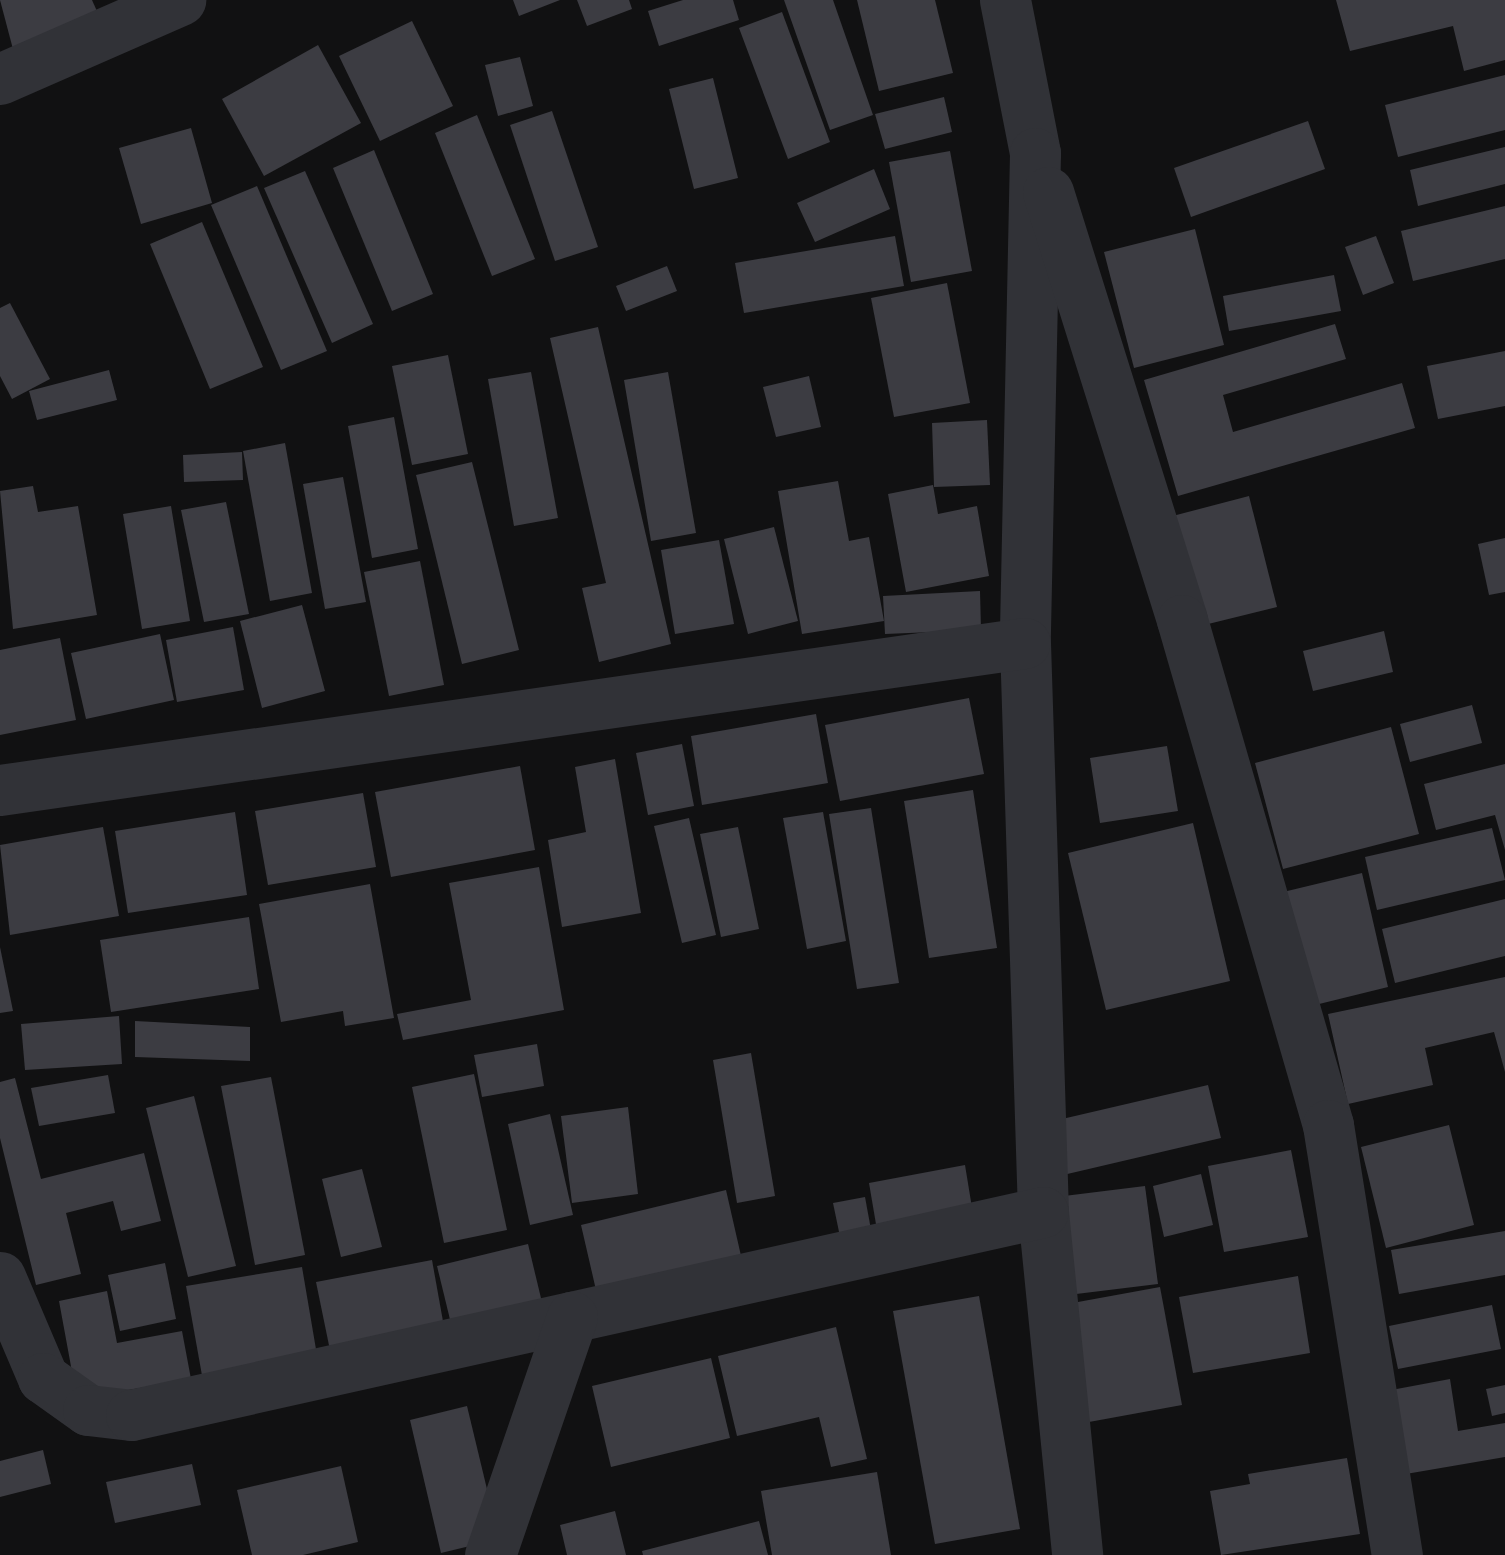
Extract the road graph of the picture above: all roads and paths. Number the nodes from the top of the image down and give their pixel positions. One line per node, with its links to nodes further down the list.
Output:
1 (180, 0): 3 (street)
2 (1005, 0): 4 (street)
3 (0, 79)
4 (1035, 153): 5 (street); 12 (street)
5 (1025, 644): 6 (street); 7 (street)
6 (0, 790)
7 (1042, 1212): 9 (street); 10 (street)
8 (0, 1277): 9 (street)
9 (572, 1317): 11 (street)
10 (1074, 1554)
11 (490, 1555)
12 (1397, 1555)

